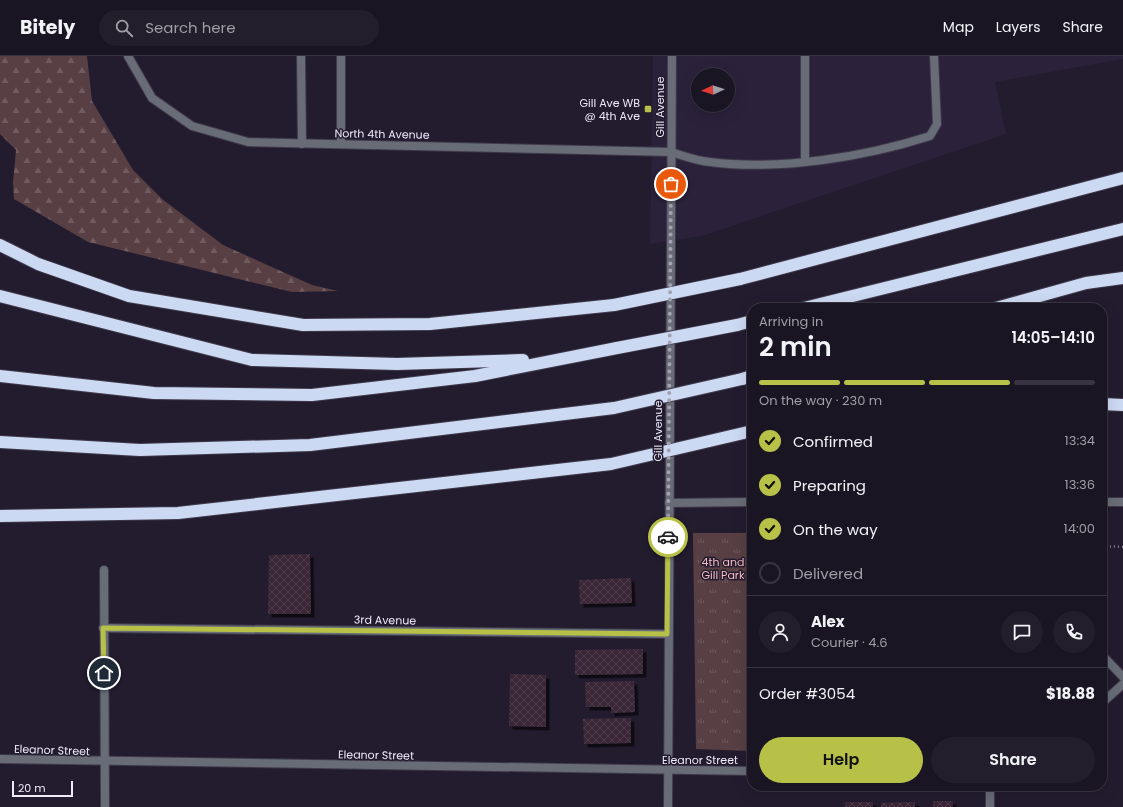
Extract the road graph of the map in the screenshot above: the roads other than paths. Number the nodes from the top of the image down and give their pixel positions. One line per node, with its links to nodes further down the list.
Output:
1 (128, 56): 7 (street, North 4th Avenue)
2 (301, 56): 7 (street)
3 (340, 56): 8 (street)
4 (672, 56): 9 (street, Gill Avenue)
5 (805, 56): 10 (street)
6 (934, 56): 10 (street, North 4th Avenue)
7 (302, 144): 8 (street, North 4th Avenue)
8 (341, 144): 9 (street, North 4th Avenue)
9 (671, 152): 10 (street, North 4th Avenue); 29 (street, Gill Avenue)
10 (806, 162)
11 (1123, 178): 13 (highway, bridge)
12 (1123, 229): 16 (highway)
13 (0, 245)
14 (1123, 278): 17 (highway)
15 (0, 296): 19 (highway)
16 (824, 303)
17 (1014, 303)
18 (747, 322): 19 (highway, bridge)
19 (554, 360): 20 (highway)
20 (0, 376)
21 (747, 377): 25 (highway, bridge)
22 (1107, 404): 23 (highway)
23 (1123, 405)
24 (747, 433): 30 (highway, bridge)
25 (1, 442)
26 (747, 502): 29 (street)
27 (1107, 502): 28 (street)
28 (1123, 502)
29 (669, 503): 33 (street, Gill Avenue)
30 (0, 516)
31 (104, 570): 32 (street)
32 (103, 628): 33 (street, 3rd Avenue); 39 (street)
33 (667, 634): 40 (street, Gill Avenue)
34 (1107, 660): 35 (street)
35 (1123, 677)
36 (1123, 684): 37 (street)
37 (1107, 698)
38 (0, 759): 39 (street, Eleanor Street)
39 (106, 762): 40 (street, Eleanor Street); 43 (street)
40 (668, 771): 41 (street, Eleanor Street); 44 (street, Gill Avenue)
41 (747, 771)
42 (990, 791): 45 (street)
43 (105, 807)
44 (668, 807)
45 (990, 807)

